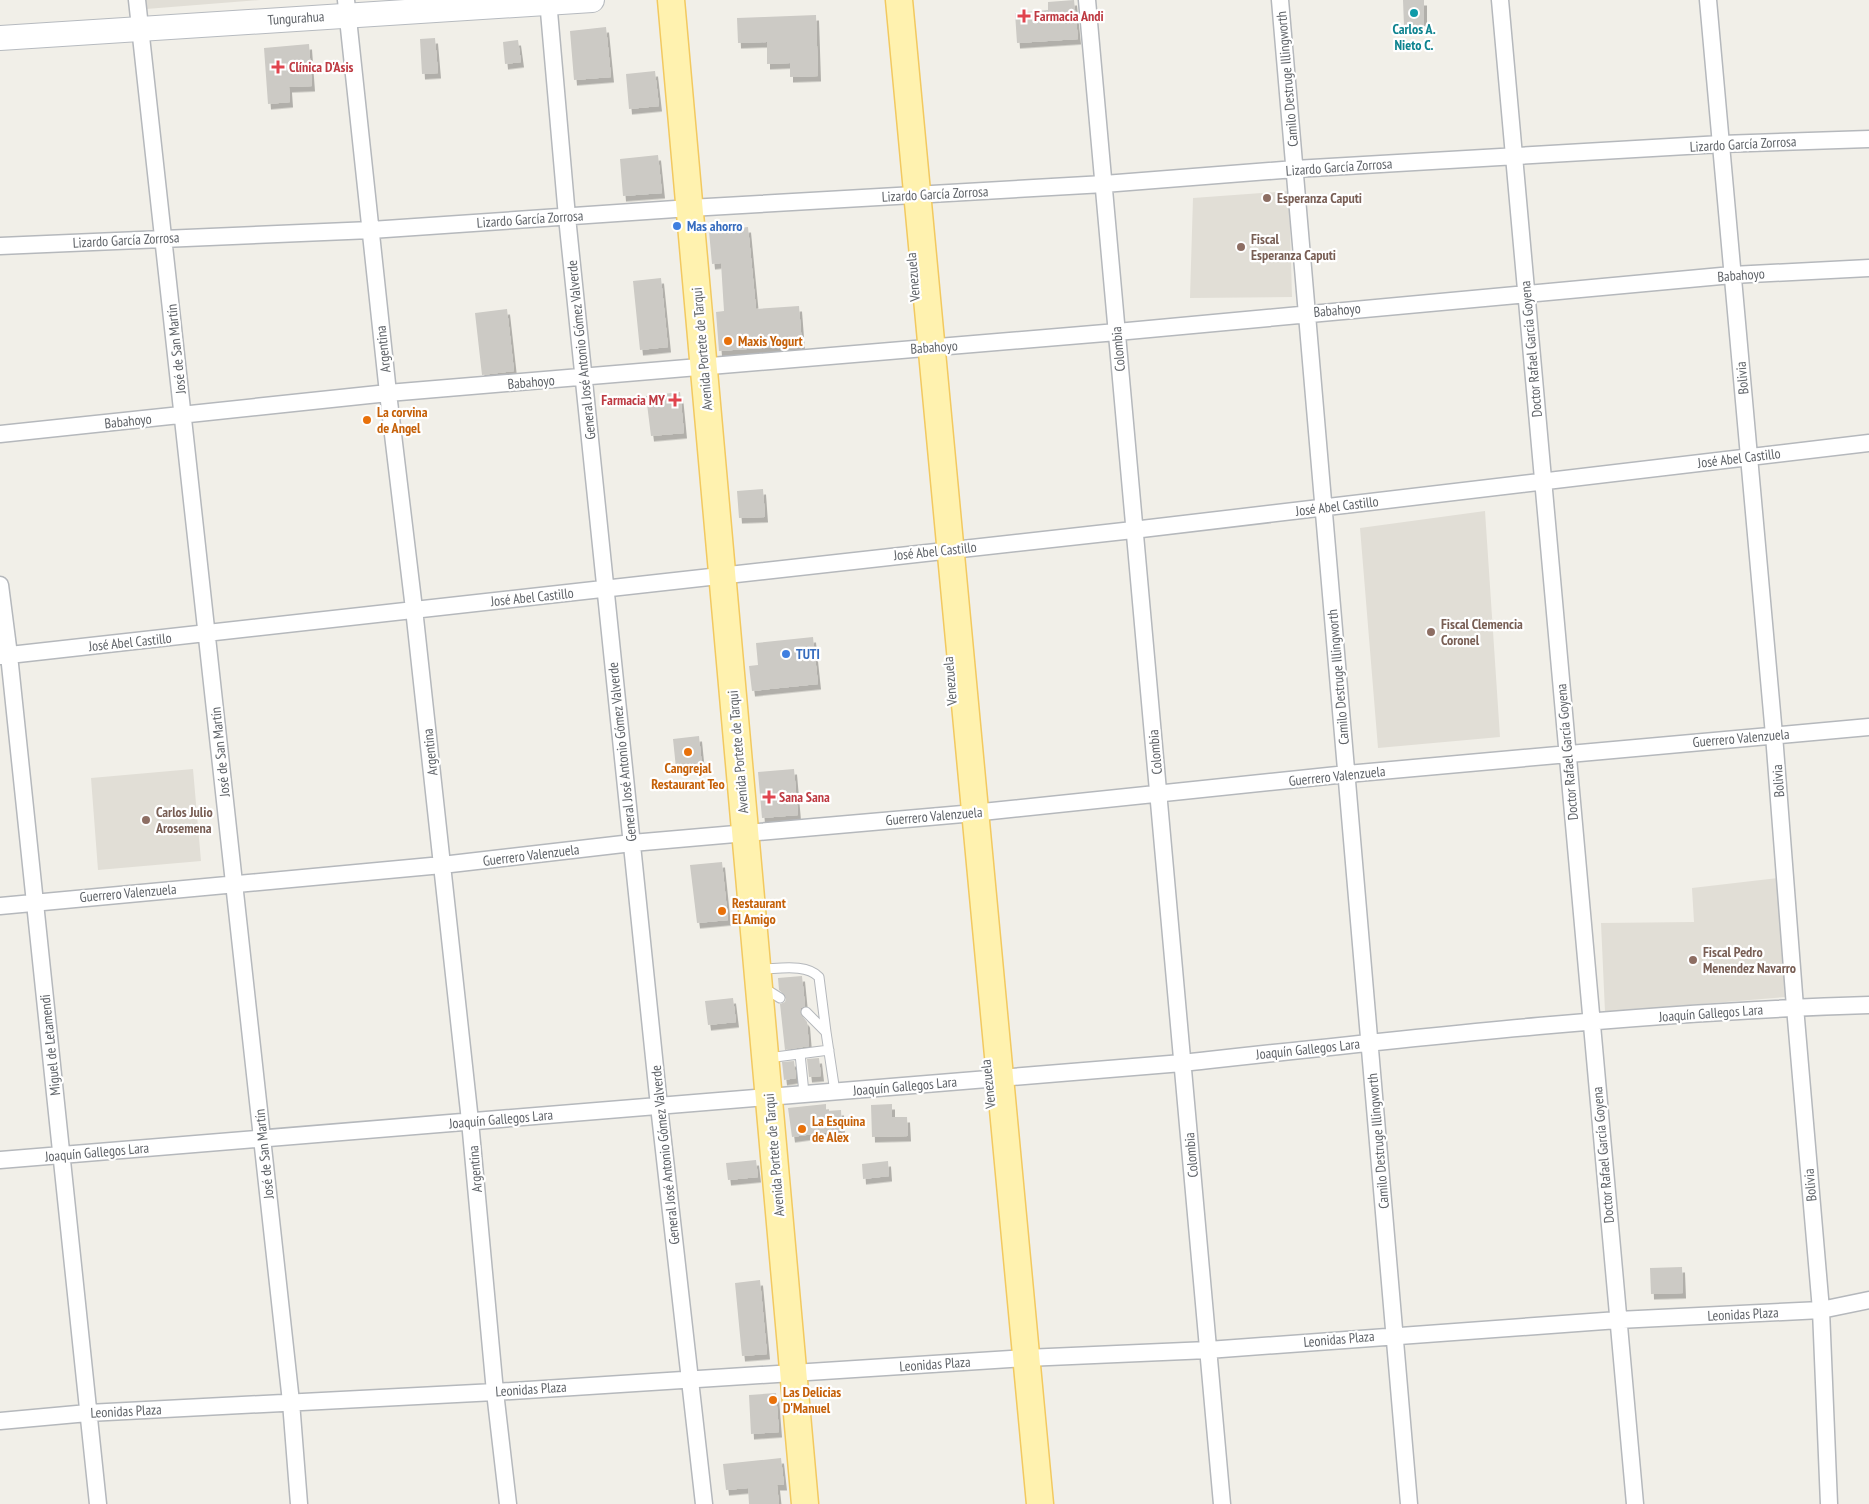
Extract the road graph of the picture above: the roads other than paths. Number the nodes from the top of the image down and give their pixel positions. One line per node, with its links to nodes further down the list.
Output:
1 (137, 0): 11 (street, José de San Martín)
2 (592, 0): 9 (main road, Tungurahua)
3 (671, 0): 19 (main road, Avenida Portete de Tarqui)
4 (899, 0): 18 (main road, Venezuela)
5 (1087, 0): 17 (street, Colombia)
6 (1280, 0): 16 (street, Camilo Destruge Illingworth)
7 (1500, 0): 15 (street, Doctor Rafael García Goyena)
8 (1708, 0): 14 (street, Bolivia)
9 (548, 1): 10 (main road, Tungurahua); 20 (street, General José Antonio Gómez Valverde)
10 (347, 7): 11 (main road, Tungurahua); 21 (street, Argentina)
11 (141, 28): 12 (main road, Tungurahua); 22 (street, José de San Martín)
12 (0, 38)
13 (1869, 138): 14 (street, Lizardo García Zorrosa)
14 (1721, 144): 15 (street, Lizardo García Zorrosa); 25 (street, Bolivia)
15 (1514, 156): 16 (street, Lizardo García Zorrosa); 26 (street, Doctor Rafael García Goyena)
16 (1295, 170): 17 (street, Lizardo García Zorrosa); 27 (street, Camilo Destruge Illingworth)
17 (1104, 184): 18 (street, Lizardo García Zorrosa); 28 (street, Colombia)
18 (909, 195): 19 (street, Lizardo García Zorrosa); 29 (main road, Venezuela)
19 (690, 208): 20 (street, Lizardo García Zorrosa); 30 (main road, Avenida Portete de Tarqui)
20 (567, 217): 21 (street, Lizardo García Zorrosa); 31 (street, General José Antonio Gómez Valverde)
21 (371, 230): 22 (street, Lizardo García Zorrosa); 32 (street, Argentina)
22 (164, 238): 23 (street, Lizardo García Zorrosa); 33 (street, José de San Martín)
23 (0, 246)
24 (1869, 268): 25 (street, Babahoyo)
25 (1732, 275): 26 (street, Babahoyo); 36 (street, Bolivia)
26 (1526, 293): 27 (street, Babahoyo); 37 (street, Doctor Rafael García Goyena)
27 (1307, 313): 28 (street, Babahoyo); 38 (street, Camilo Destruge Illingworth)
28 (1117, 332): 29 (street, Babahoyo); 39 (street, Colombia)
29 (923, 347): 30 (street, Babahoyo); 40 (main road, Venezuela)
30 (704, 367): 31 (street, Babahoyo); 41 (main road, Avenida Portete de Tarqui)
31 (584, 378): 32 (street, Babahoyo); 43 (street, General José Antonio Gómez Valverde)
32 (388, 393): 33 (street, Babahoyo); 44 (street, Argentina)
33 (183, 415): 34 (street, Babahoyo); 45 (street, José de San Martín)
34 (0, 434)
35 (1869, 443): 36 (street, José Abel Castillo)
36 (1749, 457): 37 (street, José Abel Castillo); 48 (street, Bolivia)
37 (1543, 481): 38 (street, José Abel Castillo); 49 (street, Doctor Rafael García Goyena)
38 (1324, 507): 39 (street, José Abel Castillo); 50 (street, Camilo Destruge Illingworth)
39 (1134, 530): 40 (street, José Abel Castillo); 51 (street, Colombia)
40 (941, 550): 41 (street, José Abel Castillo); 52 (main road, Venezuela)
41 (722, 575): 43 (street, José Abel Castillo); 53 (main road, Avenida Portete de Tarqui)
42 (0, 585): 46 (street, Miguel de Letamendi)
43 (606, 590): 44 (street, José Abel Castillo); 54 (street, General José Antonio Gómez Valverde)
44 (414, 609): 45 (street, José Abel Castillo); 55 (street, Argentina)
45 (207, 633): 46 (street, José Abel Castillo); 56 (street, José de San Martín)
46 (5, 656): 57 (street, Miguel de Letamendi)
47 (1869, 727): 48 (street, Guerrero Valenzuela)
48 (1774, 735): 49 (street, Guerrero Valenzuela); 61 (street, Bolivia)
49 (1567, 754): 50 (street, Guerrero Valenzuela); 63 (street, Doctor Rafael García Goyena)
50 (1347, 774): 51 (street, Guerrero Valenzuela); 65 (street, Camilo Destruge Illingworth)
51 (1159, 795): 52 (street, Guerrero Valenzuela); 69 (street, Colombia)
52 (966, 813): 53 (street, Guerrero Valenzuela); 70 (main road, Venezuela)
53 (745, 832): 54 (street, Guerrero Valenzuela); 59 (main road, Avenida Portete de Tarqui)
54 (632, 843): 55 (street, Guerrero Valenzuela); 74 (street, General José Antonio Gómez Valverde)
55 (442, 865): 56 (street, Guerrero Valenzuela); 75 (street, Argentina)
56 (234, 884): 57 (street, Guerrero Valenzuela); 76 (street, José de San Martín)
57 (34, 902): 58 (street, Guerrero Valenzuela); 77 (street, Miguel de Letamendi)
58 (0, 906)
59 (765, 984): 64 (lane); 68 (main road, Avenida Portete de Tarqui)
60 (1869, 1005): 61 (street, Joaquín Gallegos Lara)
61 (1795, 1007): 63 (street, Joaquín Gallegos Lara); 80 (street, Bolivia)
62 (806, 1012): 64 (lane)
63 (1591, 1022): 65 (street, Joaquín Gallegos Lara); 81 (street, Doctor Rafael García Goyena)
64 (826, 1032): 66 (lane)
65 (1369, 1043): 69 (street, Joaquín Gallegos Lara); 82 (street, Camilo Destruge Illingworth)
66 (829, 1050): 67 (lane); 71 (lane)
67 (800, 1054): 68 (lane); 72 (lane)
68 (766, 1058): 73 (main road, Avenida Portete de Tarqui)
69 (1182, 1063): 70 (street, Joaquín Gallegos Lara); 84 (street, Colombia)
70 (990, 1079): 71 (street, Joaquín Gallegos Lara); 83 (main road, Venezuela)
71 (835, 1092): 72 (street, Joaquín Gallegos Lara)
72 (804, 1093): 73 (street, Joaquín Gallegos Lara)
73 (769, 1097): 74 (street, Joaquín Gallegos Lara); 85 (main road, Avenida Portete de Tarqui)
74 (659, 1106): 75 (street, Joaquín Gallegos Lara); 86 (street, General José Antonio Gómez Valverde)
75 (470, 1121): 76 (street, Joaquín Gallegos Lara); 87 (street, Argentina)
76 (262, 1138): 77 (street, Joaquín Gallegos Lara); 88 (street, José de San Martín)
77 (62, 1155): 78 (street, Joaquín Gallegos Lara); 89 (street, Miguel de Letamendi)
78 (0, 1160)
79 (1869, 1300): 80 (street, Leonidas Plaza)
80 (1821, 1310): 81 (street, Leonidas Plaza); 100 (street, Bolivia)
81 (1618, 1320): 82 (street, Leonidas Plaza); 99 (street, Doctor Rafael García Goyena)
82 (1394, 1335): 84 (street, Leonidas Plaza); 98 (street, Camilo Destruge Illingworth)
83 (1021, 1347): 84 (street, Leonidas Plaza); 85 (street, Leonidas Plaza); 96 (main road, Venezuela)
84 (1208, 1350): 97 (street, Colombia)
85 (794, 1373): 86 (street, Leonidas Plaza); 95 (main road, Avenida Portete de Tarqui)
86 (691, 1378): 87 (street, Leonidas Plaza); 94 (street, General José Antonio Gómez Valverde)
87 (495, 1392): 88 (street, Leonidas Plaza); 93 (street, Argentina)
88 (291, 1402): 89 (street, Leonidas Plaza); 92 (street, José de San Martín)
89 (88, 1413): 90 (street, Leonidas Plaza); 91 (street, Miguel de Letamendi)
90 (0, 1422)
91 (98, 1504)
92 (299, 1504)
93 (508, 1504)
94 (704, 1504)
95 (805, 1504)
96 (1040, 1504)
97 (1222, 1504)
98 (1409, 1504)
99 (1636, 1504)
100 (1829, 1504)

